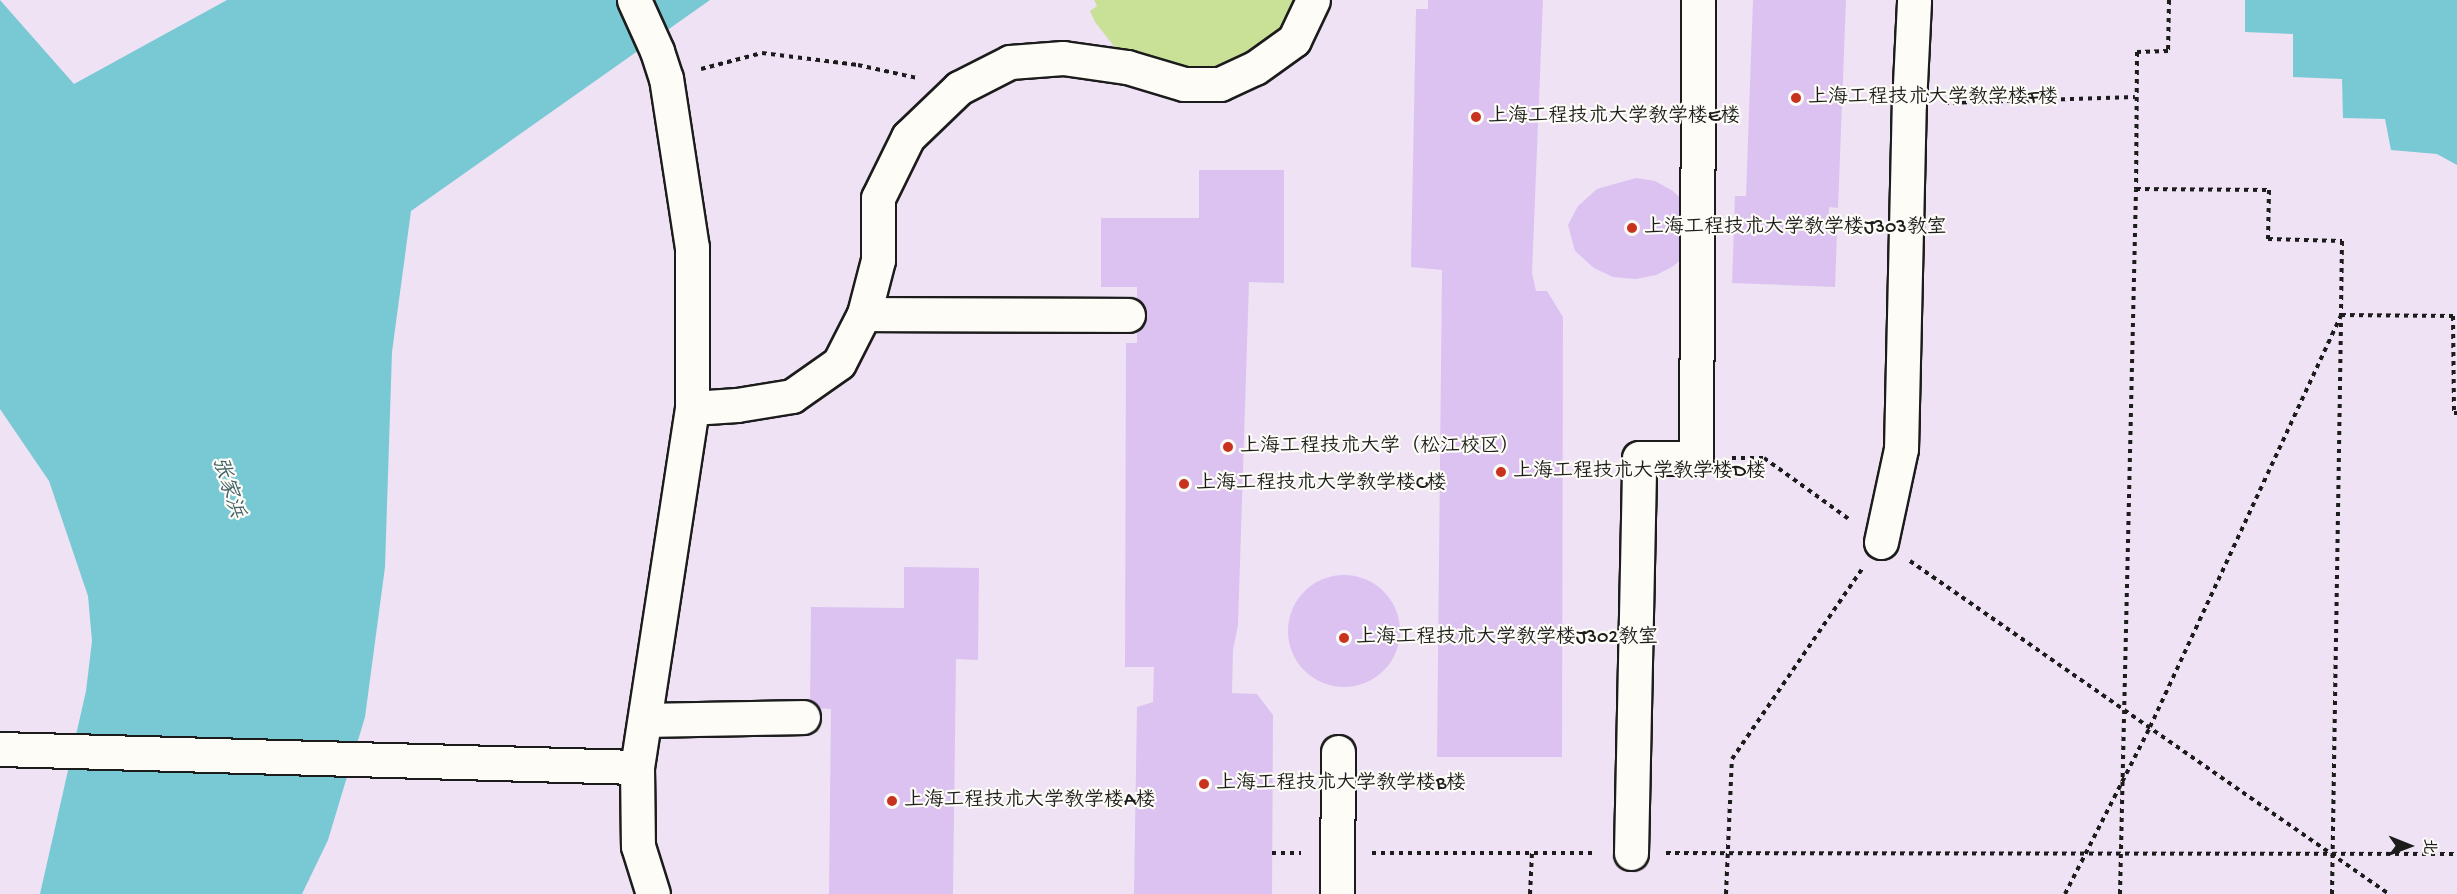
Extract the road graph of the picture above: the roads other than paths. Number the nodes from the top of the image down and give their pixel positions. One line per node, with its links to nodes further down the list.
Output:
1 (634, 0): 7 (lane)
2 (1313, 0): 5 (lane)
3 (1698, 0): 14 (lane)
4 (1914, 0): 8 (lane)
5 (864, 314): 6 (lane); 7 (lane)
6 (1128, 315)
7 (692, 408): 10 (lane)
8 (1881, 542)
9 (803, 717): 10 (lane)
10 (646, 720): 13 (lane)
11 (10, 749): 13 (lane)
12 (1338, 752): 16 (lane)
13 (637, 767): 15 (lane)
14 (1631, 853)
15 (653, 894)
16 (1337, 894)

